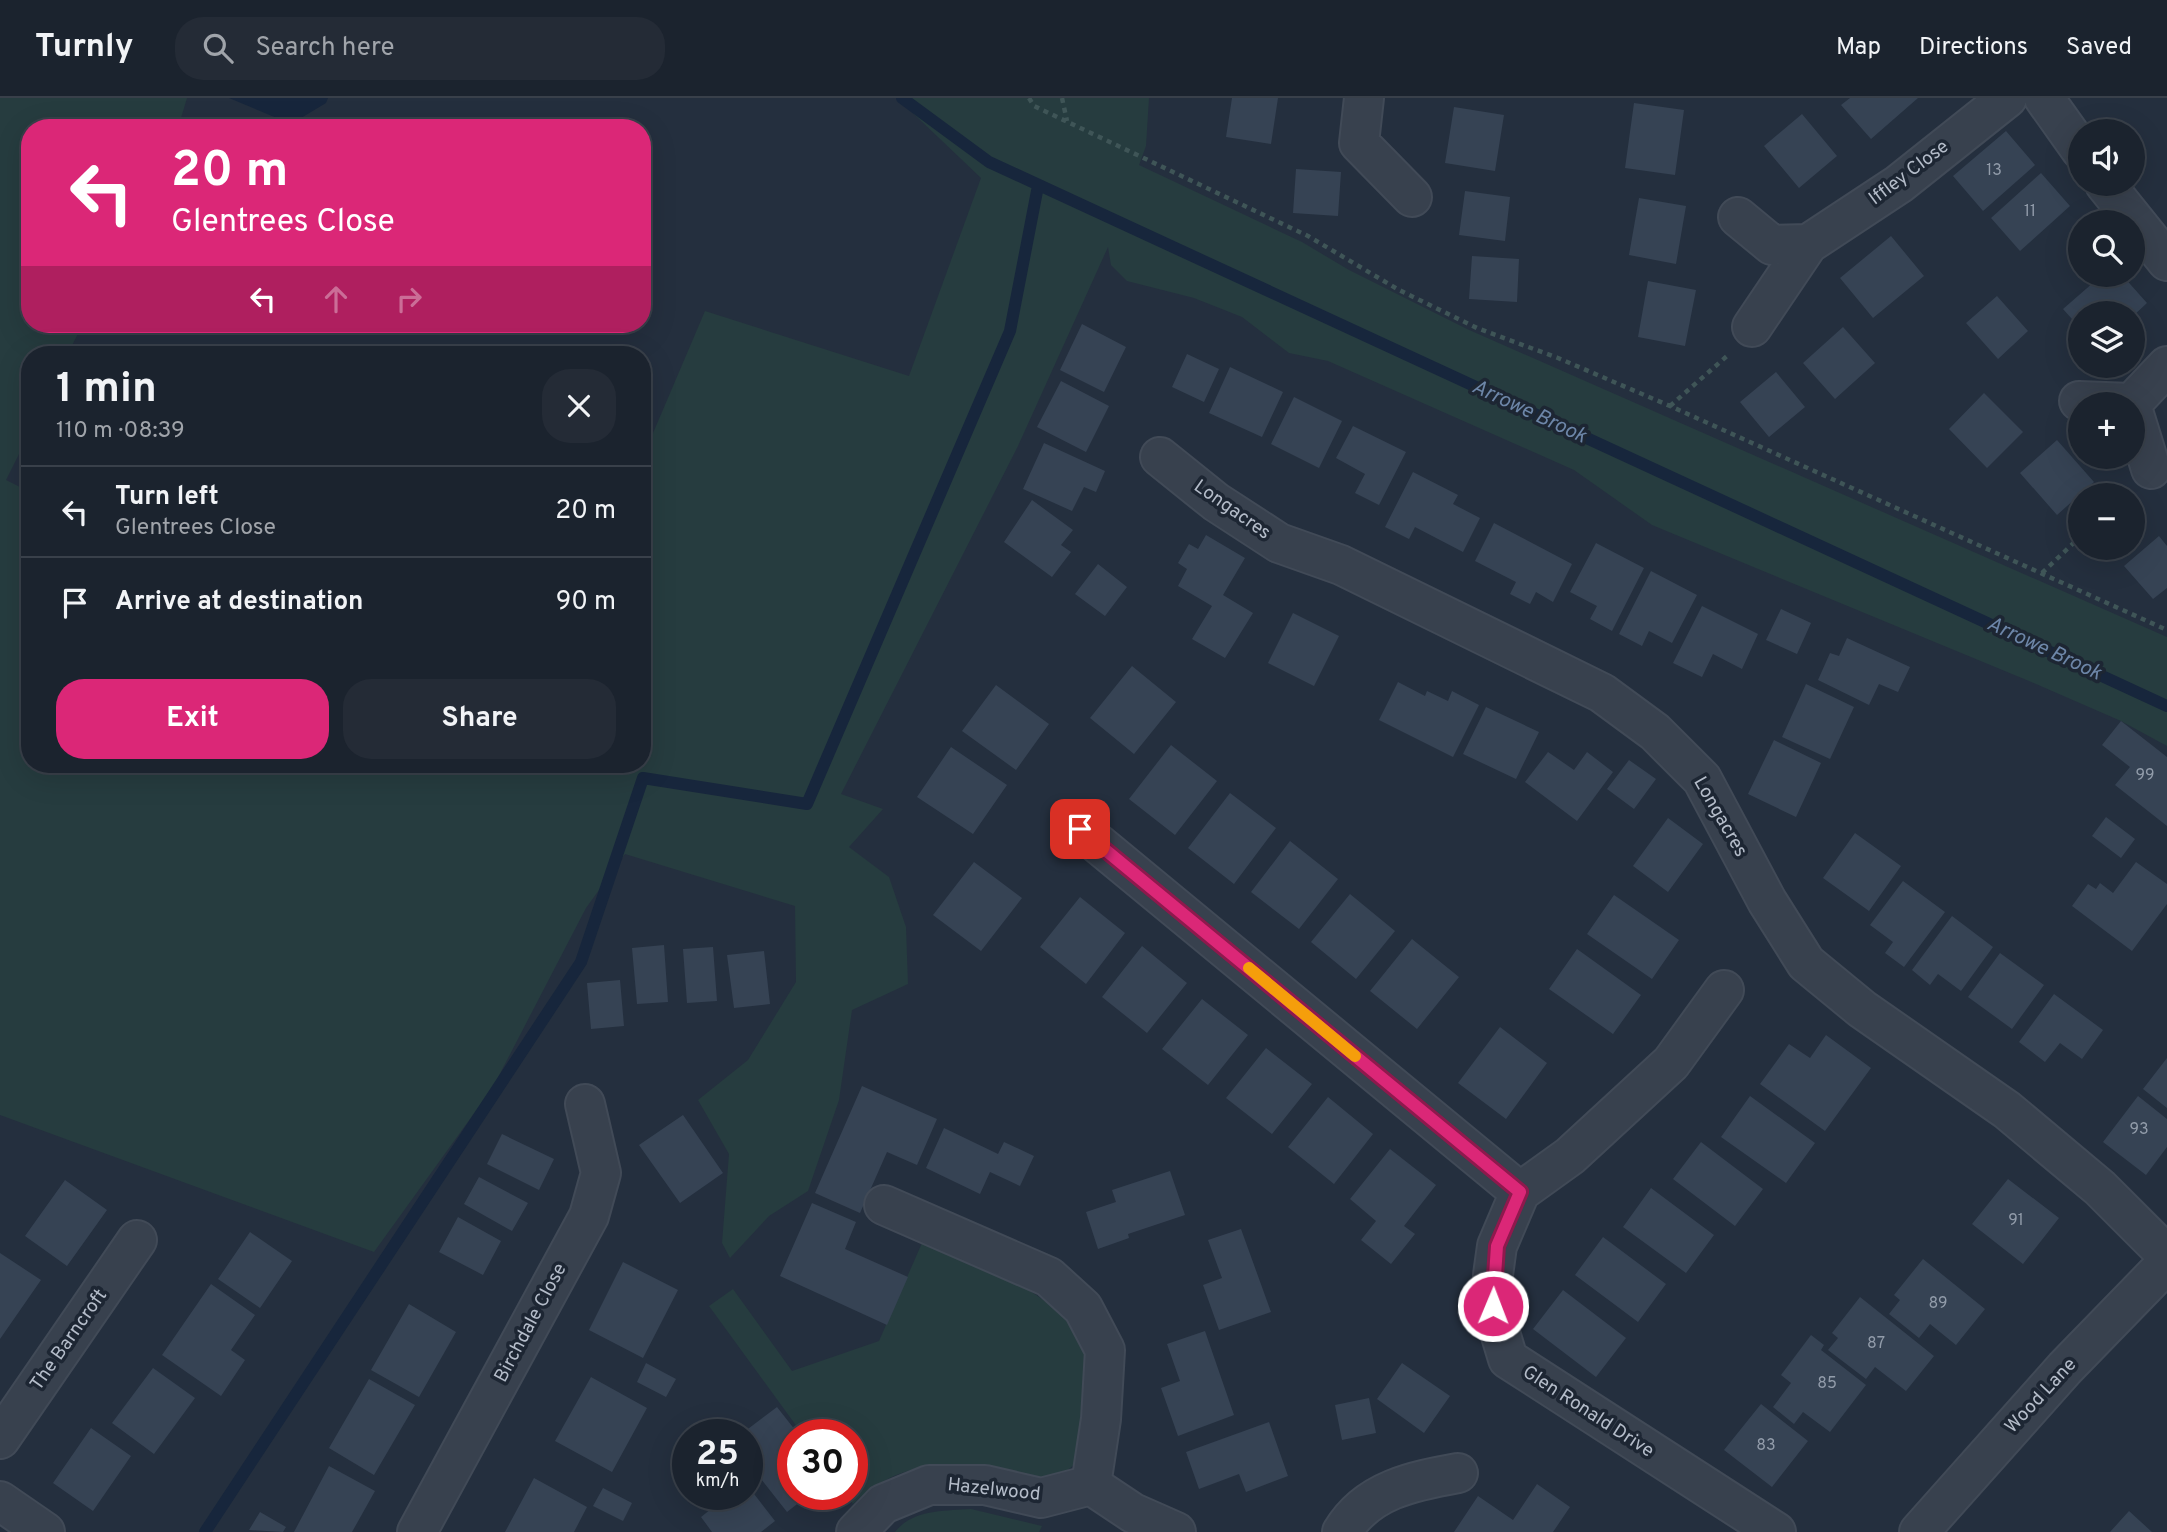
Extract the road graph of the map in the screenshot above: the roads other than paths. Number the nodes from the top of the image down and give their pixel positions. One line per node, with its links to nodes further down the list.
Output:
1 (1364, 98): 6 (street)
2 (2007, 98): 8 (street, Iffley Close)
3 (2044, 98): 4 (street)
4 (2068, 132)
5 (2115, 196): 9 (street)
6 (1412, 197)
7 (1738, 217): 8 (street)
8 (1808, 244): 10 (street, Iffley Close)
9 (2167, 261)
10 (1752, 327)
11 (2167, 366): 12 (street)
12 (2142, 392)
13 (2145, 450): 15 (street)
14 (1160, 457): 22 (street, Longacres)
15 (2151, 469)
16 (1080, 829): 19 (street)
17 (1724, 990): 19 (street)
18 (585, 1104): 29 (street, Birchdale Close)
19 (1520, 1192): 33 (street, Glen Ronald Drive)
20 (884, 1205): 26 (street)
21 (137, 1240): 24 (street, The Barncroft)
22 (2167, 1255)
23 (2167, 1263): 34 (street, Wood Lane)
24 (0, 1439)
25 (1458, 1473): 32 (street)
26 (1091, 1485): 30 (street, Hazelwood); 31 (street)
27 (0, 1501): 28 (street)
28 (34, 1529)
29 (417, 1532)
30 (856, 1532)
31 (1176, 1532)
32 (1342, 1532)
33 (1776, 1532)
34 (1919, 1532)

